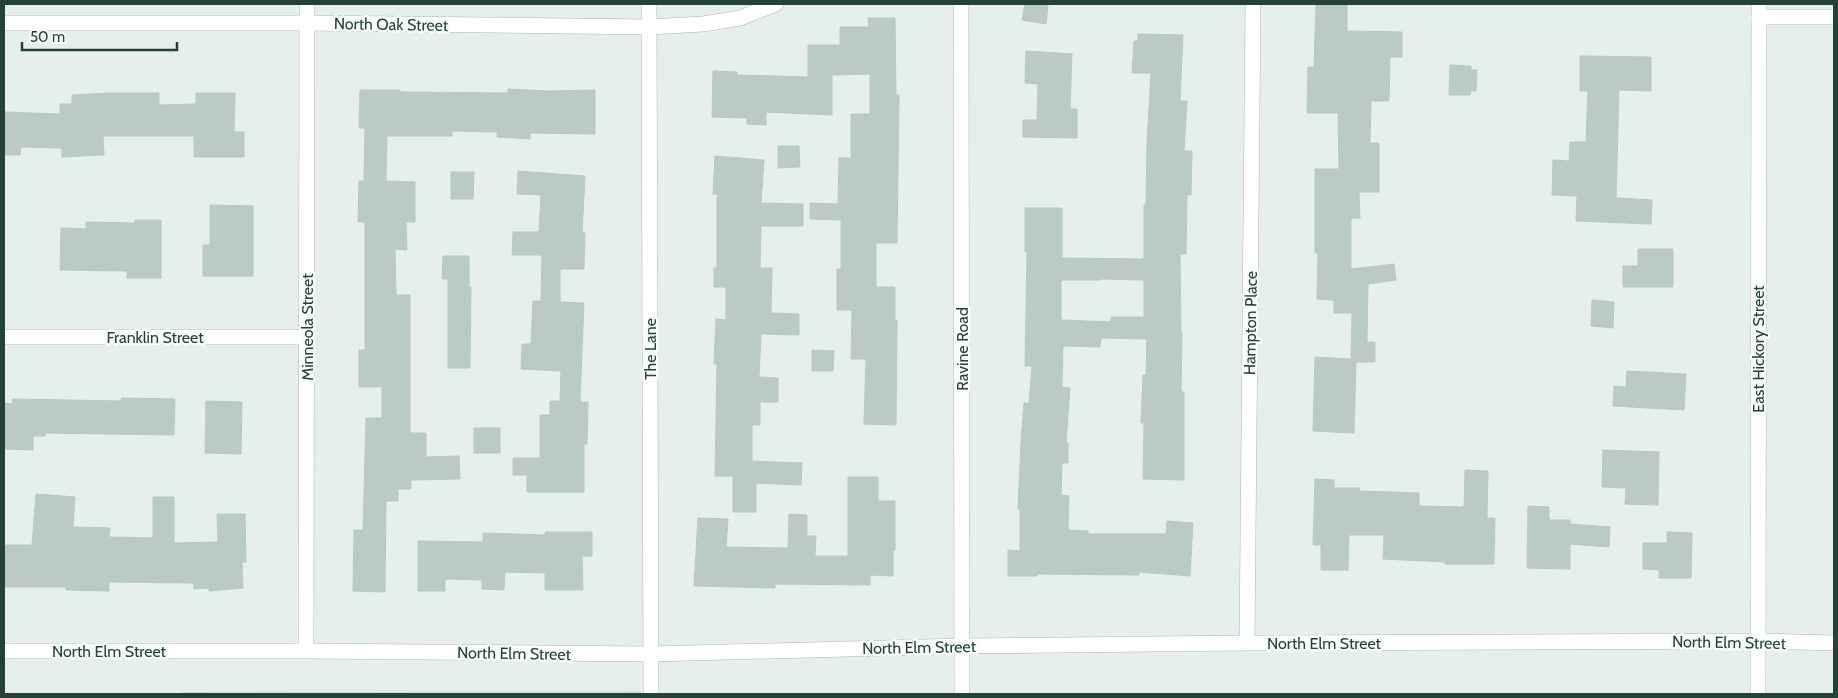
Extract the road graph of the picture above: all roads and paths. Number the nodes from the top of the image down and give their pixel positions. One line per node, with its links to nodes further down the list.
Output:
1 (307, 4): 9 (street, Minneola Street)
2 (649, 4): 10 (street, The Lane)
3 (776, 4): 10 (street, North Oak Street)
4 (1253, 4): 14 (street, Hampton Place)
5 (960, 5): 16 (street, Ravine Road)
6 (1759, 10): 7 (street); 13 (street, East Hickory Street)
7 (1834, 17)
8 (4, 23): 9 (street, North Oak Street)
9 (307, 23): 10 (street, North Oak Street); 12 (street, Minneola Street)
10 (649, 27): 19 (street, The Lane)
11 (4, 337): 12 (street, Franklin Street)
12 (307, 337): 18 (street, Minneola Street)
13 (1758, 641): 14 (street, North Elm Street); 15 (street, North Elm Street); 22 (street, East Hickory Street)
14 (1247, 643): 16 (street, North Elm Street)
15 (1834, 643)
16 (962, 646): 19 (street, North Elm Street); 21 (street, Ravine Road)
17 (4, 651): 18 (street, North Elm Street)
18 (306, 651): 19 (street, North Elm Street)
19 (651, 654): 20 (street, The Lane)
20 (651, 694)
21 (962, 694)
22 (1758, 694)

